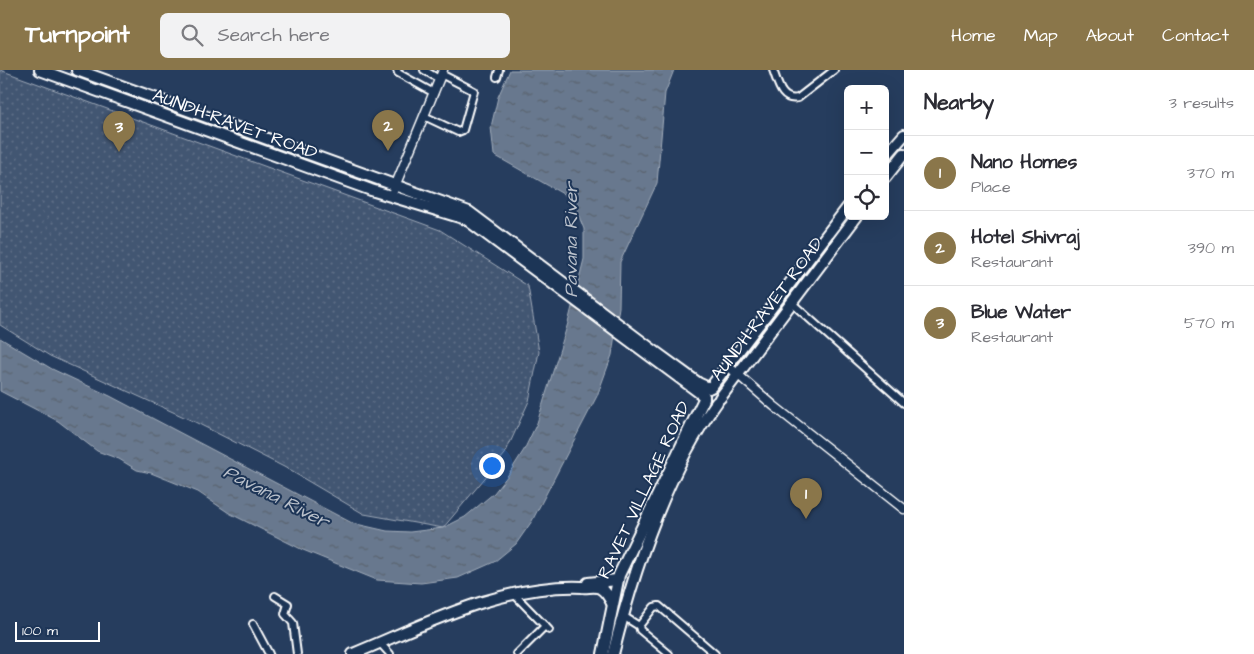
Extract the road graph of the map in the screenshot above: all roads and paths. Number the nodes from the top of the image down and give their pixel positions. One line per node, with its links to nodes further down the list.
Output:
1 (40, 70): 15 (main road, AUNDH-RAVET ROAD)
2 (79, 70): 14 (main road, AUNDH-RAVET ROAD)
3 (397, 70): 8 (street)
4 (424, 70): 7 (street)
5 (773, 70): 6 (street)
6 (834, 70)
7 (441, 74): 8 (street); 9 (street)
8 (434, 93): 9 (street)
9 (424, 116): 14 (street)
10 (904, 135): 11 (main road)
11 (889, 152)
12 (904, 154): 13 (main road)
13 (887, 175)
14 (396, 185): 15 (street); 16 (main road, AUNDH-RAVET ROAD)
15 (391, 196): 16 (main road, AUNDH-RAVET ROAD)
16 (455, 211): 22 (main road)
17 (844, 212): 20 (main road, AUNDH-RAVET ROAD)
18 (855, 220): 19 (main road, AUNDH-RAVET ROAD)
19 (793, 304): 21 (main road, AUNDH-RAVET ROAD); 24 (street)
20 (728, 366): 21 (street); 22 (main road, AUNDH-RAVET ROAD)
21 (737, 374): 23 (main road, AUNDH-RAVET ROAD); 25 (street)
22 (707, 393): 23 (main road); 23 (main road); 26 (main road, RAVET VILLAGE ROAD)
23 (719, 400): 27 (main road, RAVET VILLAGE ROAD)
24 (904, 403)
25 (904, 509)
26 (618, 578): 27 (main road); 28 (main road); 31 (main road, RAVET VILLAGE ROAD)
27 (634, 578): 32 (main road, RAVET VILLAGE ROAD)
28 (572, 586): 29 (main road); 31 (main road)
29 (514, 594): 35 (main road); 40 (street)
30 (276, 596): 37 (street)
31 (612, 607): 32 (main road); 41 (main road, RAVET VILLAGE ROAD)
32 (623, 614): 34 (street); 42 (main road, RAVET VILLAGE ROAD)
33 (252, 624): 36 (street)
34 (638, 626): 43 (street); 44 (street)
35 (380, 643): 38 (main road); 39 (street)
36 (269, 654)
37 (297, 654)
38 (353, 654)
39 (390, 654)
40 (517, 654)
41 (603, 654)
42 (613, 654)
43 (668, 654)
44 (715, 654)

